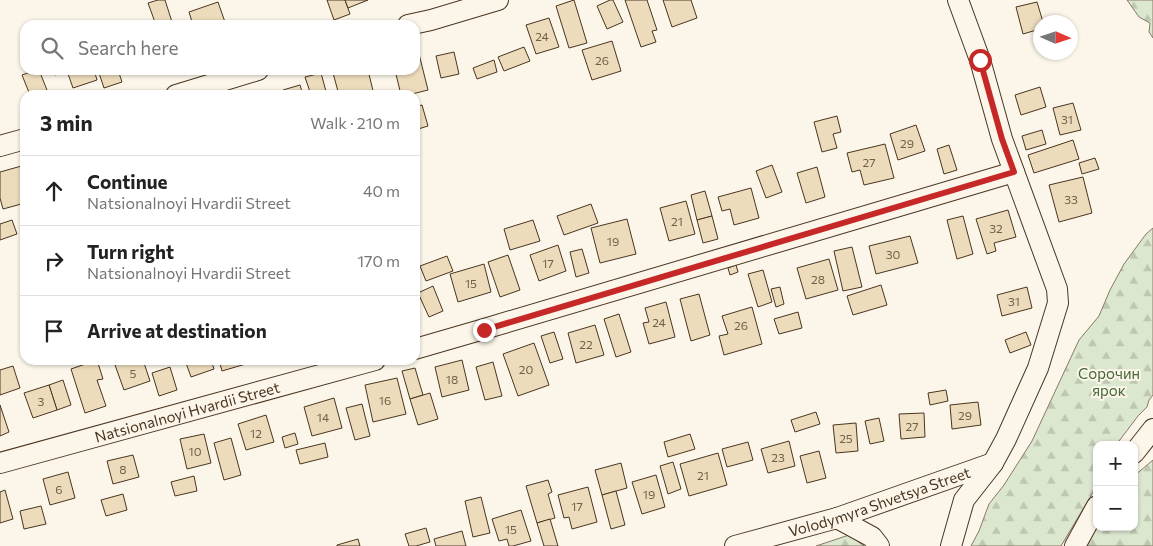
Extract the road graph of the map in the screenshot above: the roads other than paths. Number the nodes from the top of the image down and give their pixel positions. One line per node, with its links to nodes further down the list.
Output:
1 (498, 0): 3 (street)
2 (958, 0): 8 (street)
3 (420, 22)
4 (242, 75): 5 (street)
5 (192, 90)
6 (20, 140): 7 (street)
7 (0, 146)
8 (1014, 172): 9 (street); 14 (street)
9 (420, 348)
10 (357, 365): 13 (street, Natsionalnoyi Hvardii Street)
11 (1153, 429): 12 (street)
12 (1138, 447)
13 (0, 463)
14 (993, 463): 16 (street, Volodymyra Shvetsya Street); 19 (street)
15 (1093, 513): 20 (street)
16 (837, 518): 17 (street, Volodymyra Shvetsya Street); 18 (street)
17 (736, 546)
18 (879, 546)
19 (951, 546)
20 (1075, 546)

